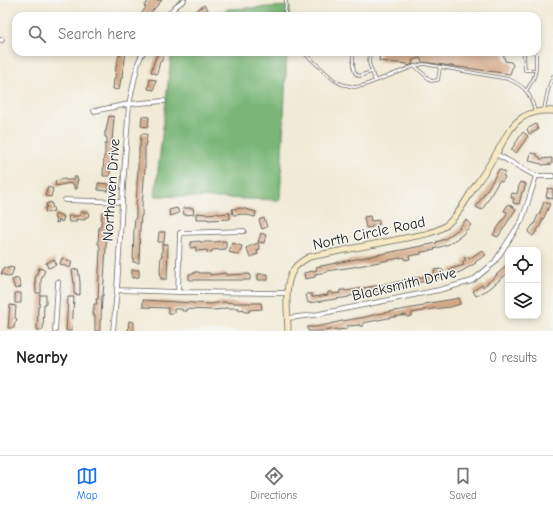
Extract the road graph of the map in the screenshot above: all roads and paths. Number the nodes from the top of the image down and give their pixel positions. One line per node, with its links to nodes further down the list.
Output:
1 (184, 0): 3 (street)
2 (286, 0): 4 (lane)
3 (171, 12)
4 (285, 12)
5 (141, 56): 19 (street, Northaven Drive)
6 (308, 56): 16 (lane)
7 (353, 56): 14 (lane)
8 (369, 56): 14 (lane)
9 (524, 56): 13 (lane)
10 (536, 56): 13 (lane)
11 (415, 66): 12 (lane); 12 (lane); 16 (lane)
12 (440, 67): 17 (lane)
13 (536, 70): 17 (lane)
14 (371, 72): 16 (lane)
15 (553, 76): 22 (lane)
16 (374, 81)
17 (526, 90): 23 (lane)
18 (164, 102): 19 (street)
19 (129, 104): 20 (street); 28 (street, Northaven Drive)
20 (94, 110)
21 (553, 110): 22 (street, North Circle Road)
22 (544, 111): 23 (street, North Circle Road)
23 (535, 113): 24 (street, North Circle Road)
24 (496, 154): 25 (street); 33 (street, North Circle Road)
25 (536, 176): 26 (street); 34 (street, Blacksmith Drive)
26 (553, 176)
27 (66, 200): 28 (street)
28 (122, 202): 31 (street, Northaven Drive)
29 (244, 231): 32 (street)
30 (58, 282): 35 (street)
31 (117, 290): 32 (street); 36 (street, Northaven Drive)
32 (178, 292): 33 (street)
33 (287, 293): 34 (street, North Circle Road)
34 (288, 318): 37 (street, North Circle Road)
35 (55, 331)
36 (113, 331)
37 (288, 331)

